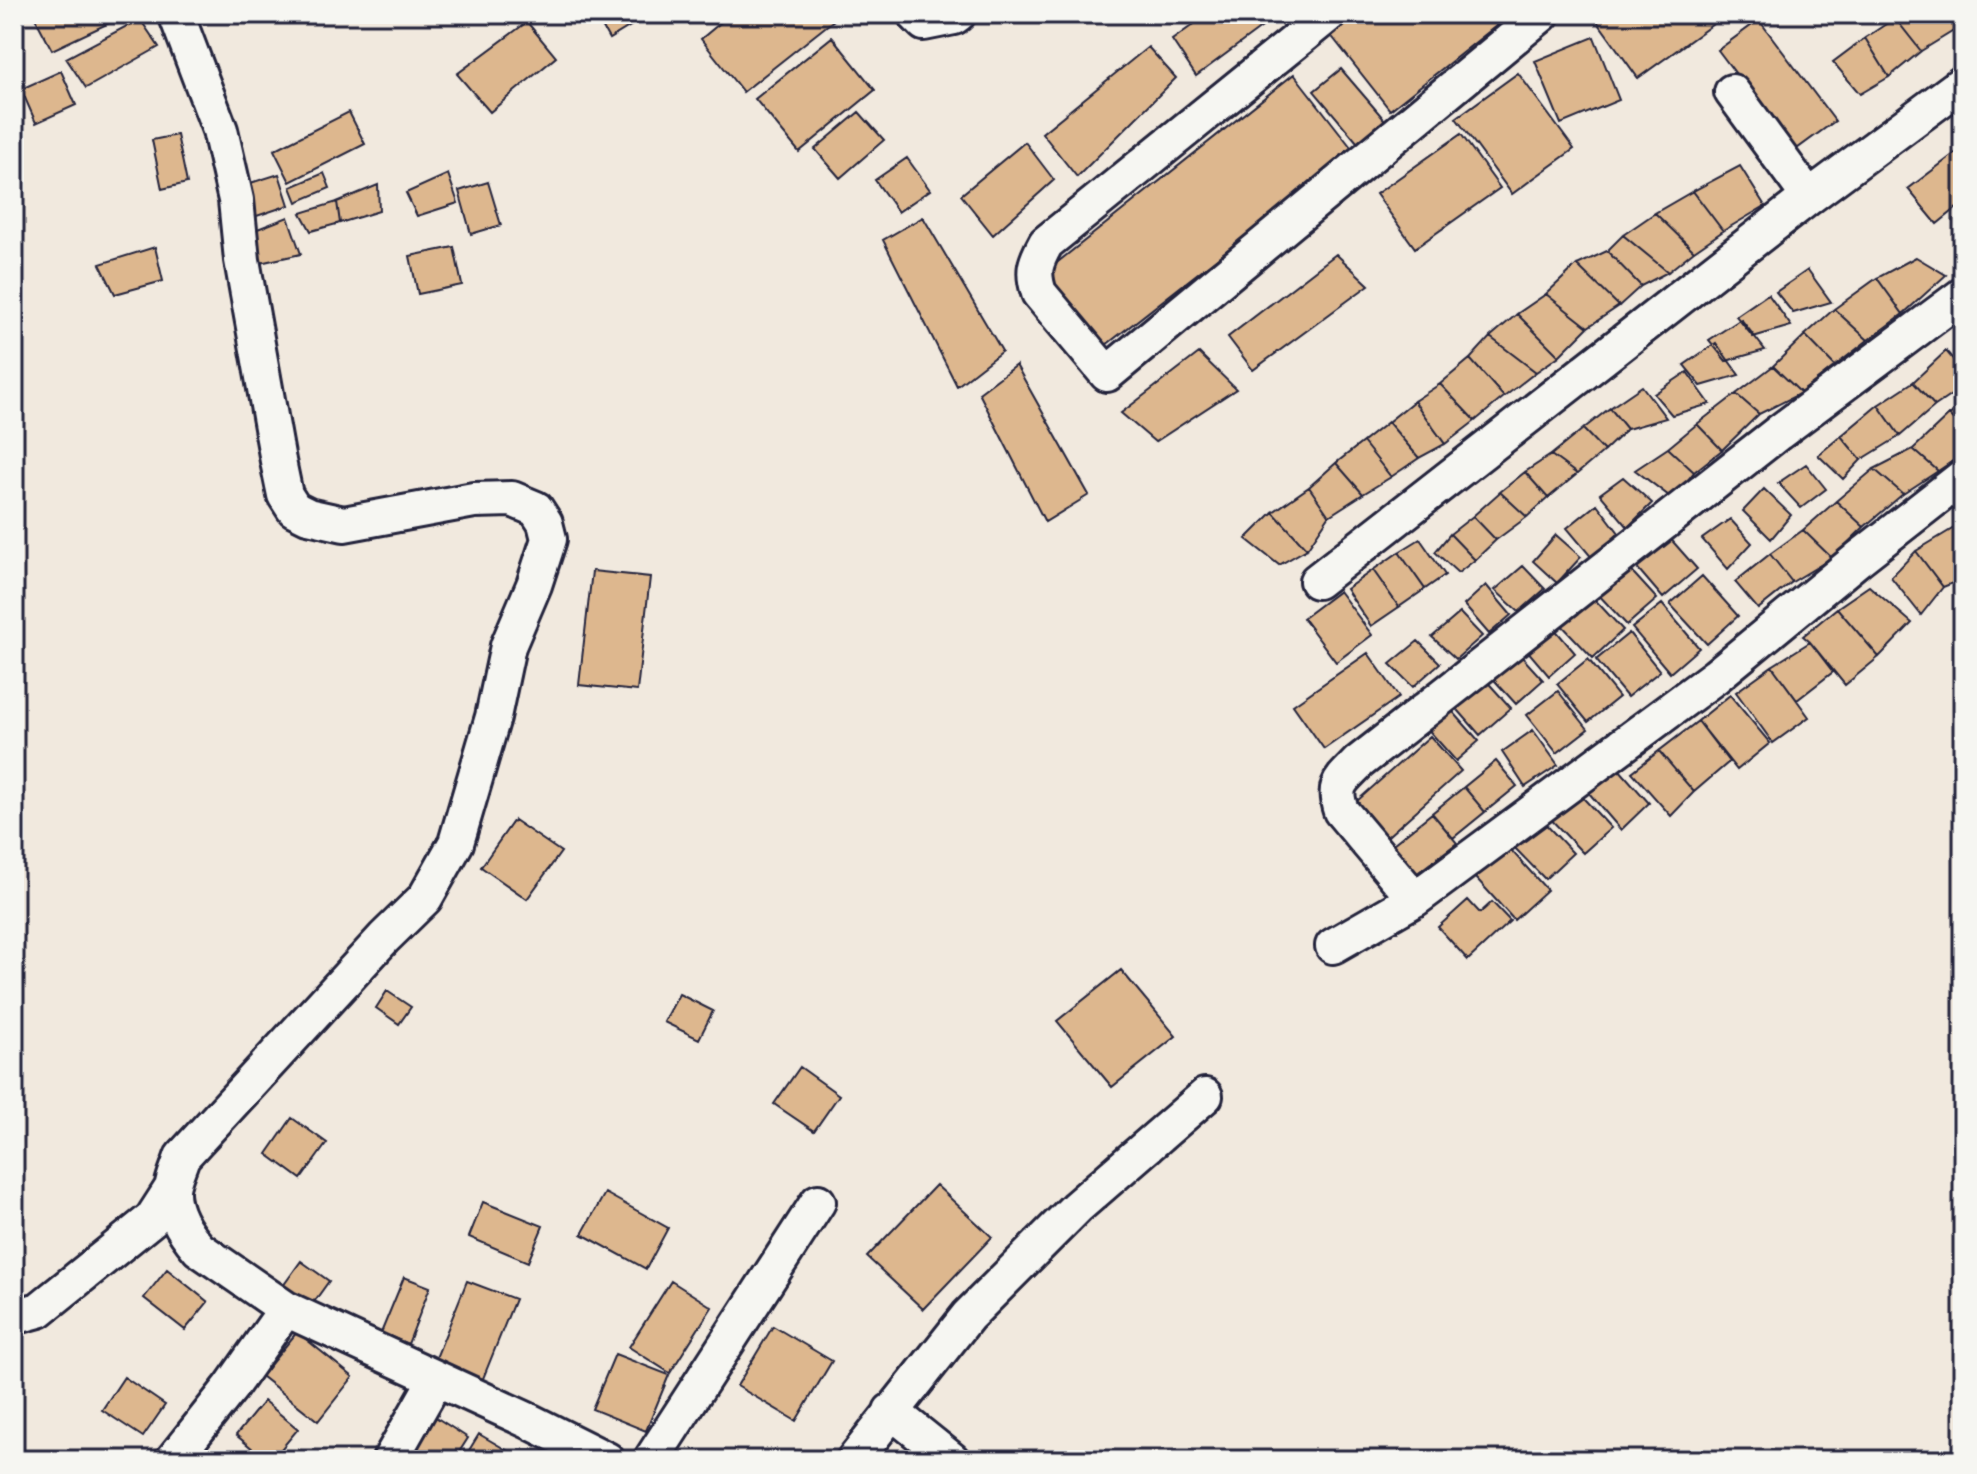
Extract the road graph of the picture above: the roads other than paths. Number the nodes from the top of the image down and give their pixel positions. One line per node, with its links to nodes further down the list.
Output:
1 (176, 14): 15 (street)
2 (915, 14): 3 (street)
3 (958, 14)
4 (1329, 14): 5 (street)
5 (1542, 14)
6 (1963, 83): 8 (street)
7 (1732, 92): 8 (street)
8 (1809, 197): 11 (street)
9 (1963, 295): 12 (street)
10 (1963, 477): 12 (street)
11 (1317, 581)
12 (1415, 899): 13 (street)
13 (1333, 946)
14 (1205, 1096): 20 (street)
15 (172, 1188): 17 (street); 18 (street)
16 (818, 1202): 24 (street)
17 (286, 1309): 19 (street); 21 (street)
18 (14, 1317)
19 (436, 1379): 22 (street); 23 (street)
20 (891, 1411): 25 (street); 26 (street)
21 (173, 1460)
22 (390, 1460)
23 (607, 1460)
24 (651, 1460)
25 (854, 1460)
26 (952, 1460)

